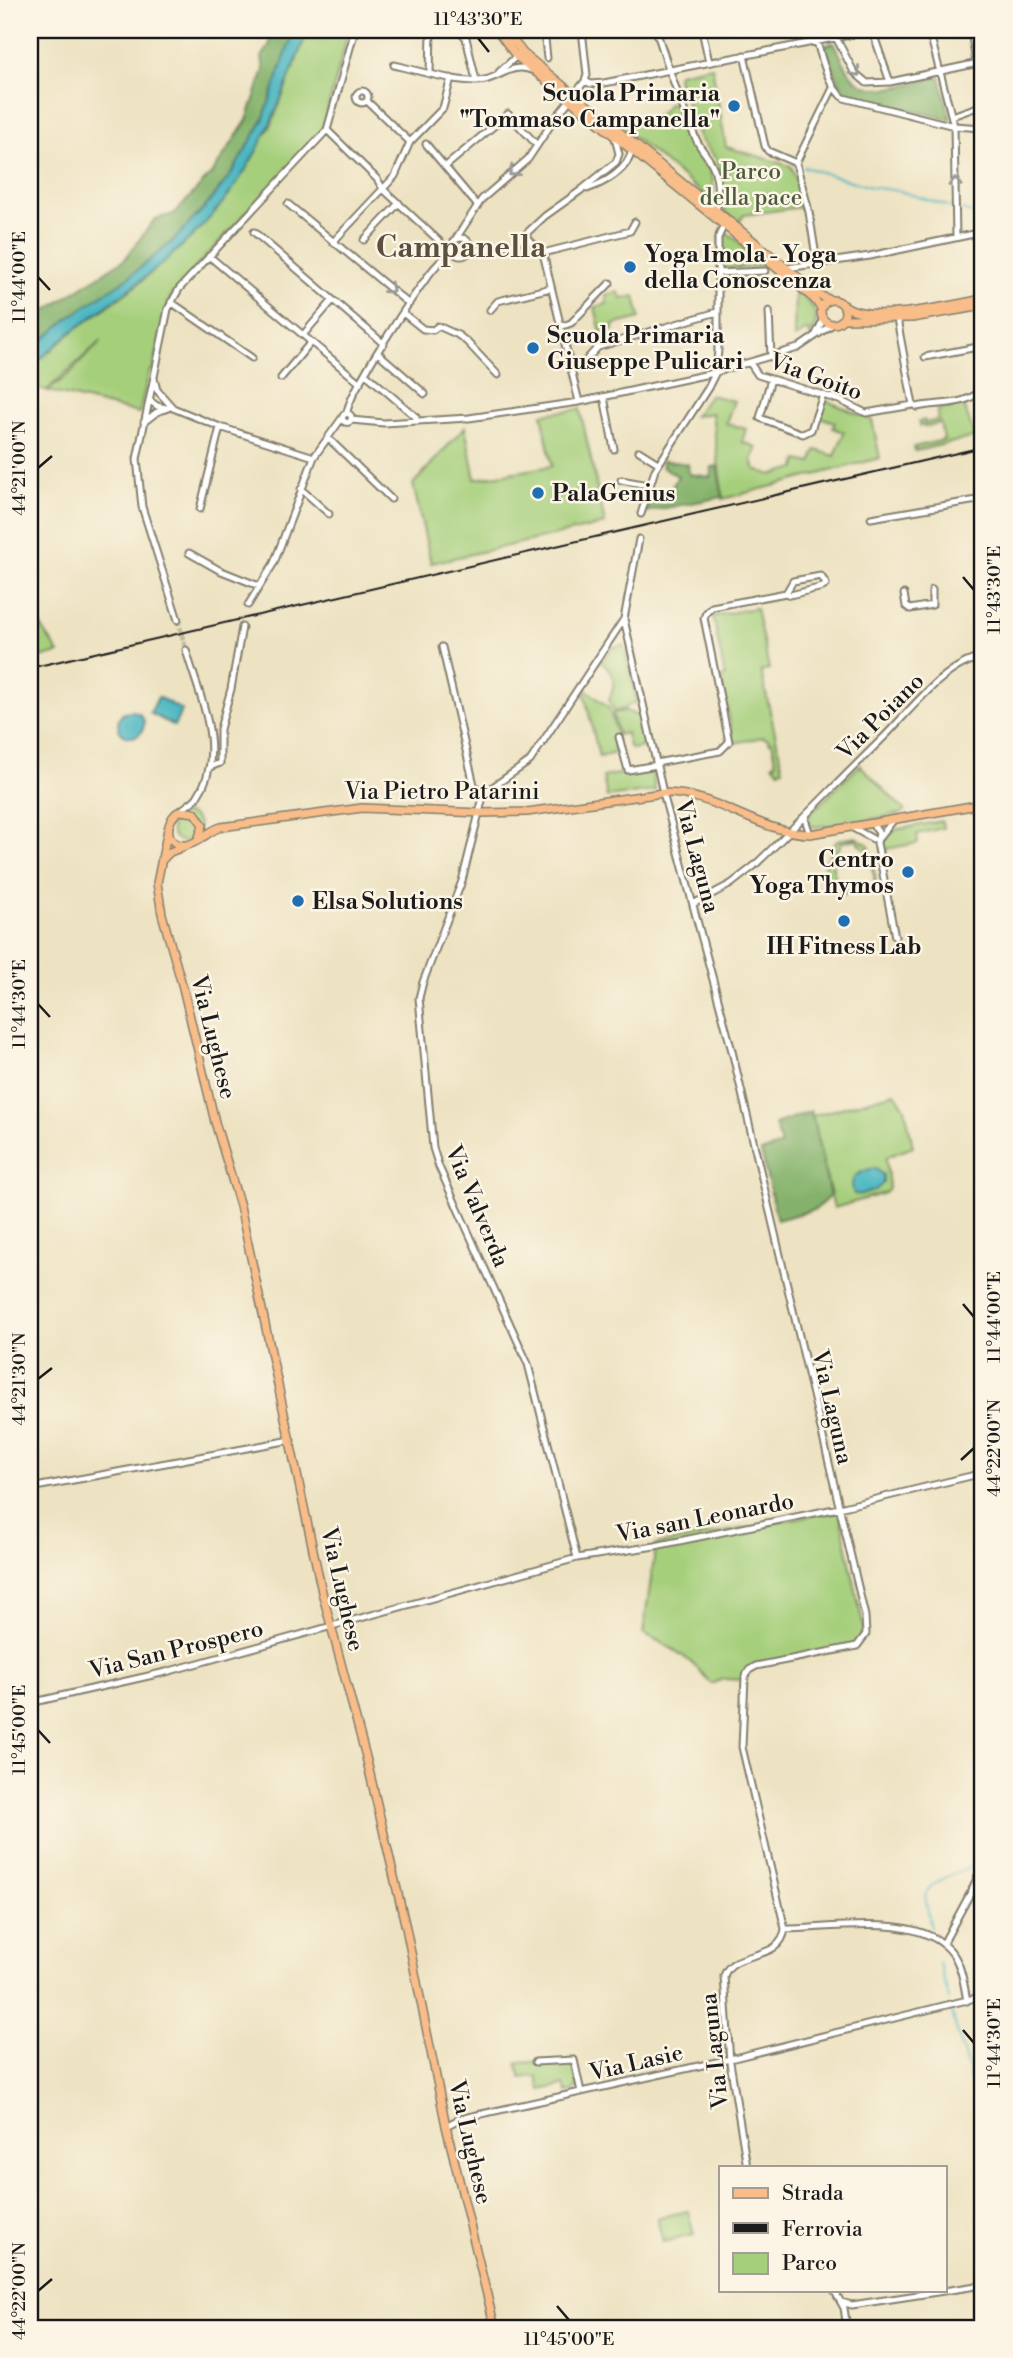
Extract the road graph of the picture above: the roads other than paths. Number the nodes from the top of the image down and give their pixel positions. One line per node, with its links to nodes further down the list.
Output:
1 (355, 30): 42 (street)
2 (430, 30): 29 (street)
3 (460, 30): 32 (street)
4 (497, 30): 19 (main road)
5 (505, 30): 19 (main road)
6 (544, 30): 20 (street)
7 (582, 30): 33 (street)
8 (656, 30): 26 (street)
9 (702, 30): 21 (street)
10 (814, 30): 17 (street)
11 (832, 30): 16 (street)
12 (845, 30): 16 (street)
13 (873, 30): 16 (street); 34 (street)
14 (929, 30): 27 (street)
15 (971, 30): 23 (street)
16 (837, 38): 17 (street); 34 (street, one-way to 34)
17 (817, 41): 18 (street); 35 (street)
18 (744, 55): 21 (street); 48 (street)
19 (520, 56): 25 (street); 28 (main road); 30 (street); 36 (main road)
20 (547, 58)
21 (709, 62): 26 (street)
22 (983, 62): 23 (street)
23 (976, 63): 27 (street)
24 (394, 65): 29 (street)
25 (509, 70): 28 (street); 30 (street)
26 (669, 70): 33 (street); 55 (street)
27 (941, 70): 34 (street); 39 (street)
28 (534, 71): 36 (main road)
29 (430, 74): 31 (street)
30 (497, 74): 32 (street)
31 (452, 78): 32 (street); 44 (street)
32 (477, 80)
33 (585, 81): 36 (street)
34 (890, 82)
35 (834, 88): 40 (street); 48 (street)
36 (573, 98): 43 (main road); 46 (street); 47 (main road)
37 (367, 101): 44 (street)
38 (983, 105): 39 (street)
39 (952, 116): 40 (street)
40 (954, 126): 41 (street); 62 (street, one-way to 40)
41 (983, 128)
42 (327, 130): 50 (street); 70 (street)
43 (614, 135): 47 (main road); 51 (street)
44 (410, 142): 50 (street)
45 (426, 144): 49 (street)
46 (537, 145): 49 (street); 54 (street, one-way to 54)
47 (632, 149): 51 (street); 55 (main road); 58 (main road)
48 (796, 163): 72 (street)
49 (446, 166): 54 (street)
50 (383, 189): 52 (street); 64 (street)
51 (580, 191): 61 (street)
52 (399, 203): 63 (street); 66 (street)
53 (288, 204): 64 (street)
54 (477, 205): 57 (street)
55 (716, 211): 75 (main road)
56 (635, 222): 69 (street)
57 (466, 223): 65 (street); 66 (street)
58 (724, 225): 77 (street); 92 (main road)
59 (254, 232): 82 (street)
60 (983, 232): 62 (street)
61 (525, 236): 67 (street); 69 (street)
62 (956, 238): 72 (street)
63 (364, 240)
64 (333, 242): 85 (street, one-way to 85)
65 (468, 242): 66 (street); 67 (street); 68 (street)
66 (452, 247): 71 (street); 73 (street)
67 (483, 250): 68 (street)
68 (469, 252): 71 (street)
69 (543, 253): 80 (street)
70 (209, 256): 84 (street); 97 (street)
71 (457, 256): 73 (street)
72 (817, 263): 74 (street)
73 (439, 264): 85 (street)
74 (806, 265): 75 (street); 78 (street)
75 (787, 268): 78 (main road)
76 (765, 271): 77 (street)
77 (717, 273): 90 (street)
78 (802, 281): 83 (main road)
79 (610, 283): 96 (street)
80 (551, 288): 88 (street); 96 (street)
81 (983, 299): 86 (main road)
82 (333, 300): 97 (street); 100 (street)
83 (831, 300): 86 (main road); 92 (main road)
84 (171, 302): 105 (street); 111 (street)
85 (409, 304): 91 (street)
86 (844, 305): 93 (main road)
87 (983, 306): 94 (main road)
88 (490, 310)
89 (769, 311): 103 (street)
90 (718, 312): 106 (street); 108 (street)
91 (403, 313): 100 (street); 110 (street)
92 (822, 313): 95 (main road); 98 (street)
93 (843, 319): 94 (main road); 95 (main road)
94 (897, 319): 117 (street, Via Goito)
95 (833, 324): 98 (street)
96 (560, 327): 121 (street)
97 (303, 335): 99 (street)
98 (813, 339): 103 (street)
99 (311, 342): 112 (street); 114 (street)
100 (384, 344): 102 (street)
101 (983, 346): 104 (street)
102 (378, 353): 109 (street); 116 (street)
103 (771, 356): 107 (street)
104 (925, 357)
105 (252, 358)
106 (587, 359)
107 (750, 363): 108 (street); 113 (street, Via Goito)
108 (716, 372): 118 (street); 132 (street)
109 (366, 374): 114 (street); 124 (street)
110 (498, 374)
111 (154, 376): 119 (street); 120 (street)
112 (281, 378)
113 (771, 379): 117 (street, Via Goito); 117 (street)
114 (360, 383): 125 (street)
115 (983, 388): 122 (street)
116 (425, 394)
117 (823, 395)
118 (604, 397): 121 (street); 129 (street)
119 (149, 400): 120 (street); 123 (street); 126 (street)
120 (165, 401): 123 (street)
121 (579, 402): 125 (street)
122 (917, 407)
123 (170, 408): 126 (street); 127 (street)
124 (416, 417)
125 (346, 418): 128 (street)
126 (144, 422): 150 (street)
127 (220, 427): 131 (street); 138 (street)
128 (328, 438): 131 (street); 136 (street)
129 (614, 449)
130 (639, 452): 132 (street)
131 (314, 457): 135 (street)
132 (659, 463): 134 (street)
133 (621, 480): 134 (street)
134 (648, 485): 140 (street)
135 (301, 489): 139 (street); 144 (street)
136 (391, 499)
137 (983, 499): 141 (street)
138 (200, 509)
139 (329, 514)
140 (641, 514)
141 (871, 518)
142 (639, 539): 149 (street, Via Laguna)
143 (188, 553): 144 (street)
144 (259, 586): 148 (street)
145 (788, 590): 145 (street); 156 (street)
146 (932, 590): 147 (street)
147 (904, 594)
148 (248, 605)
149 (624, 619): 156 (street, Via Laguna); 158 (street)
150 (178, 620)
151 (242, 627): 157 (street)
152 (442, 647): 158 (street)
153 (186, 650): 157 (street)
154 (983, 657): 163 (street, Via Poiano)
155 (618, 737): 156 (street)
156 (657, 764): 159 (street, Via Laguna)
157 (210, 767): 160 (street)
158 (484, 793): 164 (street, Via Valverda)
159 (663, 793): 164 (main road, Via Pietro Patarini); 171 (main road, Via Pietro Patarini); 177 (street, Via Laguna)
160 (197, 797): 162 (street); 165 (street)
161 (983, 804): 166 (main road, Via Pietro Patarini)
162 (180, 811): 165 (main road); 170 (main road, Via Lughese)
163 (808, 812): 171 (street, Via Poiano); 172 (street)
164 (481, 813): 168 (main road, Via Pietro Patarini); 183 (street, Via Valverda)
165 (200, 818): 168 (main road, Via Pietro Patarini); 173 (main road)
166 (892, 821): 167 (main road, Via Pietro Patarini); 174 (street)
167 (873, 825): 169 (main road, Via Pietro Patarini); 174 (street)
168 (221, 827): 173 (main road, Via Pietro Patarini)
169 (853, 828): 172 (main road, Via Pietro Patarini); 174 (street)
170 (168, 829): 175 (main road); 176 (main road, Via Lughese)
171 (789, 832): 172 (main road, Via Pietro Patarini); 177 (street, Via Poiano)
172 (810, 834)
173 (198, 840): 175 (main road)
174 (876, 840): 178 (street)
175 (187, 845): 176 (main road)
176 (162, 860): 179 (main road, Via Lughese)
177 (693, 904): 182 (street, Via Laguna)
178 (895, 937)
179 (291, 1440): 181 (street); 184 (main road, Via Lughese)
180 (983, 1473): 182 (street, Via san Leonardo)
181 (30, 1488)
182 (839, 1508): 183 (street, Via san Leonardo); 187 (street, Via Laguna)
183 (577, 1558): 184 (street)
184 (330, 1626): 185 (street, Via San Prospero); 194 (main road, Via Lughese)
185 (30, 1703)
186 (983, 1864): 188 (street)
187 (785, 1929): 188 (street); 191 (street, Via Laguna)
188 (943, 1944): 190 (street)
189 (983, 1996): 190 (street, Via Lasie)
190 (967, 2001): 191 (street, Via Lasie)
191 (730, 2059): 193 (street, Via Lasie); 197 (street, Via Laguna)
192 (535, 2062): 193 (street)
193 (581, 2092): 195 (street, Via Lasie)
194 (444, 2115): 195 (street, Via Lasie); 196 (main road, Via Lughese)
195 (459, 2119): 196 (street, Via Lasie)
196 (446, 2126): 203 (main road, Via Lughese)
197 (747, 2166)
198 (983, 2286): 199 (street)
199 (946, 2291)
200 (835, 2292): 202 (street)
201 (942, 2292): 202 (street)
202 (841, 2302): 204 (street)
203 (495, 2328)
204 (848, 2328)

